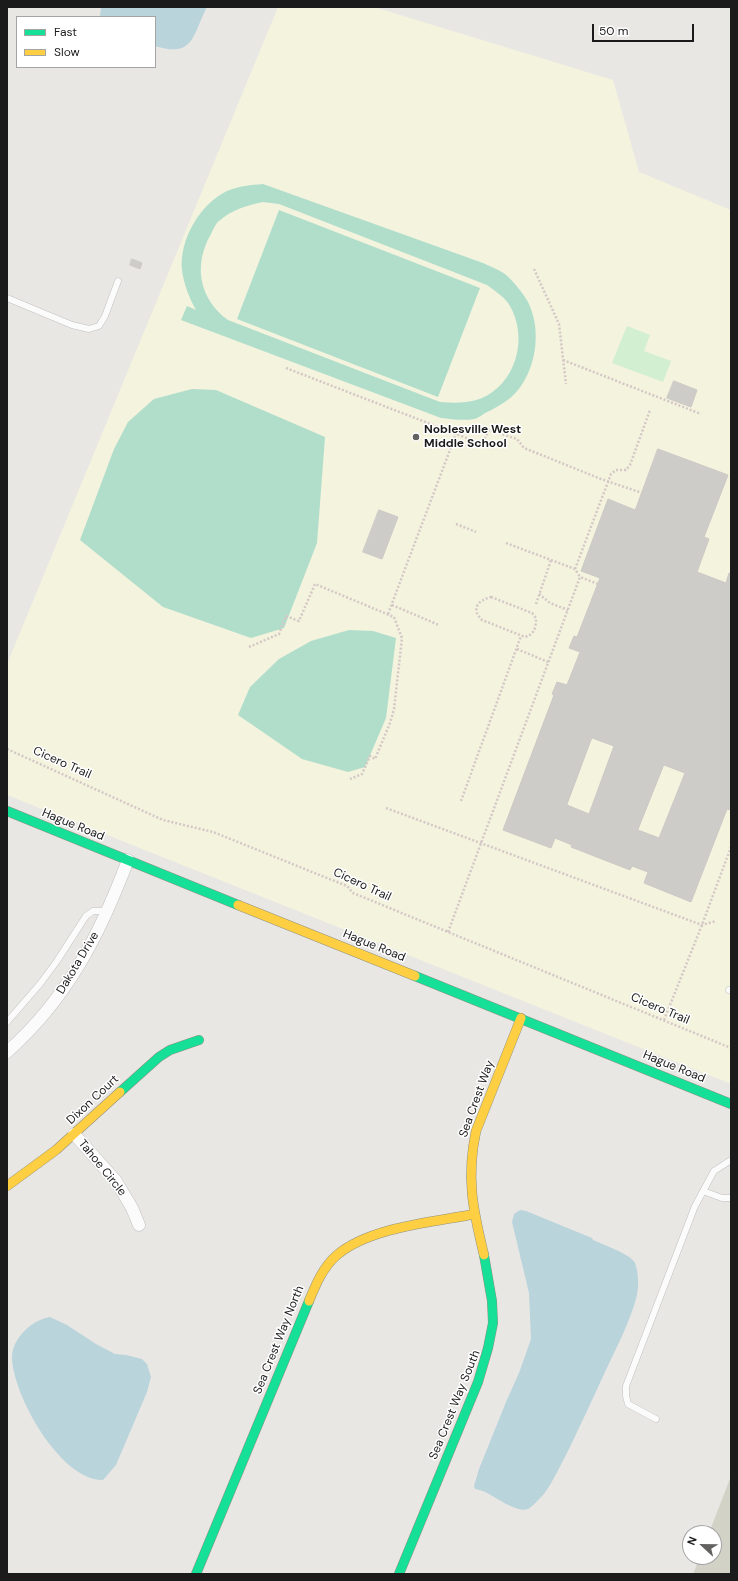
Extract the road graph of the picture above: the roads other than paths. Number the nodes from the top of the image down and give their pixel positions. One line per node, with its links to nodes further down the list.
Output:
1 (118, 281): 2 (lane)
2 (7, 298)
3 (7, 811): 4 (street, Hague Road)
4 (128, 860): 5 (street, Dakota Drive); 6 (street, Hague Road)
5 (108, 911): 7 (lane); 9 (street, Dakota Drive)
6 (521, 1018): 10 (street, Hague Road); 16 (street, Sea Crest Way)
7 (7, 1022)
8 (199, 1040): 11 (street, Dixon Court)
9 (7, 1052)
10 (731, 1104)
11 (74, 1134): 13 (street, Dixon Court); 17 (street, Tahoe Circle)
12 (731, 1160): 14 (lane)
13 (7, 1186)
14 (703, 1191): 15 (lane); 18 (lane)
15 (731, 1198)
16 (475, 1214): 19 (street, Sea Crest Way North); 20 (street, Sea Crest Way South)
17 (138, 1225)
18 (656, 1419)
19 (196, 1574)
20 (399, 1574)

